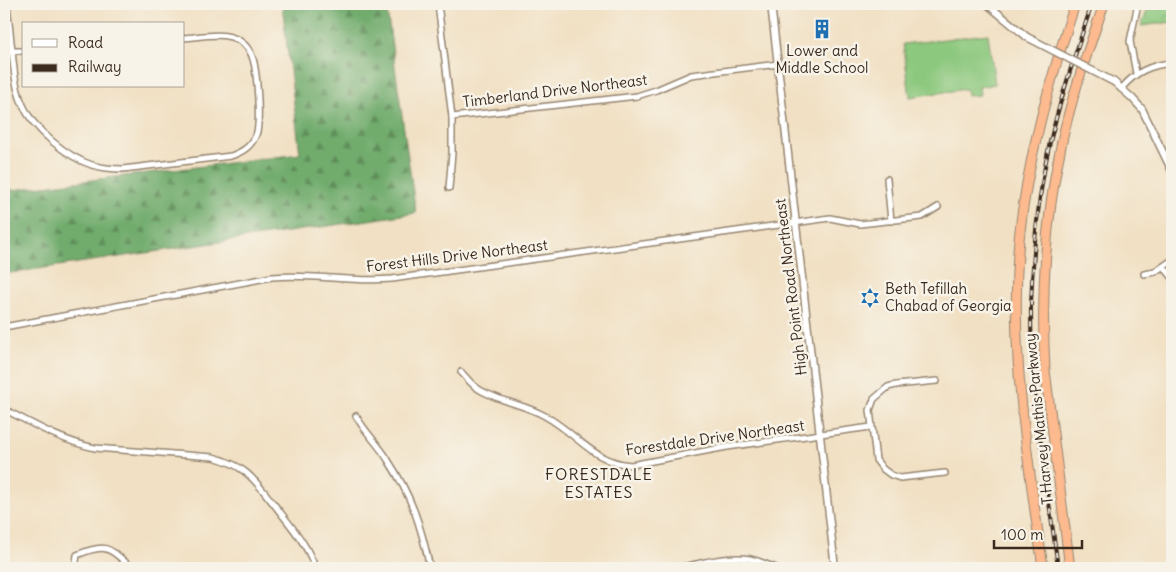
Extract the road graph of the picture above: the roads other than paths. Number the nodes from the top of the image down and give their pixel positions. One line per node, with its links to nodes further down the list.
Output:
1 (7, 4): 11 (street)
2 (438, 4): 16 (street)
3 (770, 4): 13 (street, High Point Road Northeast)
4 (987, 4): 15 (street, bridge)
5 (1075, 4): 42 (highway, T Harvey Mathis Parkway)
6 (1105, 4): 43 (highway, T Harvey Mathis Parkway)
7 (1138, 4): 14 (street)
8 (185, 38): 11 (street)
9 (22, 50): 11 (street)
10 (4, 52): 11 (street)
11 (12, 52)
12 (1172, 62): 14 (street)
13 (778, 64): 16 (street, Timberland Drive Northeast); 22 (street, High Point Road Northeast)
14 (1136, 74): 15 (street)
15 (1121, 89): 17 (street)
16 (452, 117): 19 (street)
17 (1172, 171)
18 (887, 179): 21 (street)
19 (449, 188)
20 (938, 207): 21 (street, Forest Hills Drive Northeast)
21 (891, 221): 22 (street, Forest Hills Drive Northeast)
22 (796, 222): 27 (street, Forest Hills Drive Northeast); 33 (street, High Point Road Northeast)
23 (1172, 260): 24 (street)
24 (1164, 267): 25 (street); 26 (street)
25 (1144, 274)
26 (1172, 277)
27 (4, 326)
28 (461, 372): 33 (street, Forestdale Drive Northeast)
29 (937, 381): 32 (street)
30 (4, 409): 37 (street)
31 (356, 416): 38 (street)
32 (871, 427): 33 (street, Forestdale Drive Northeast); 34 (street)
33 (821, 435): 41 (street, High Point Road Northeast)
34 (944, 473)
35 (75, 568): 36 (street)
36 (132, 568)
37 (314, 568)
38 (430, 568)
39 (676, 568): 40 (street)
40 (776, 568)
41 (835, 568)
42 (1043, 568)
43 (1070, 568)

